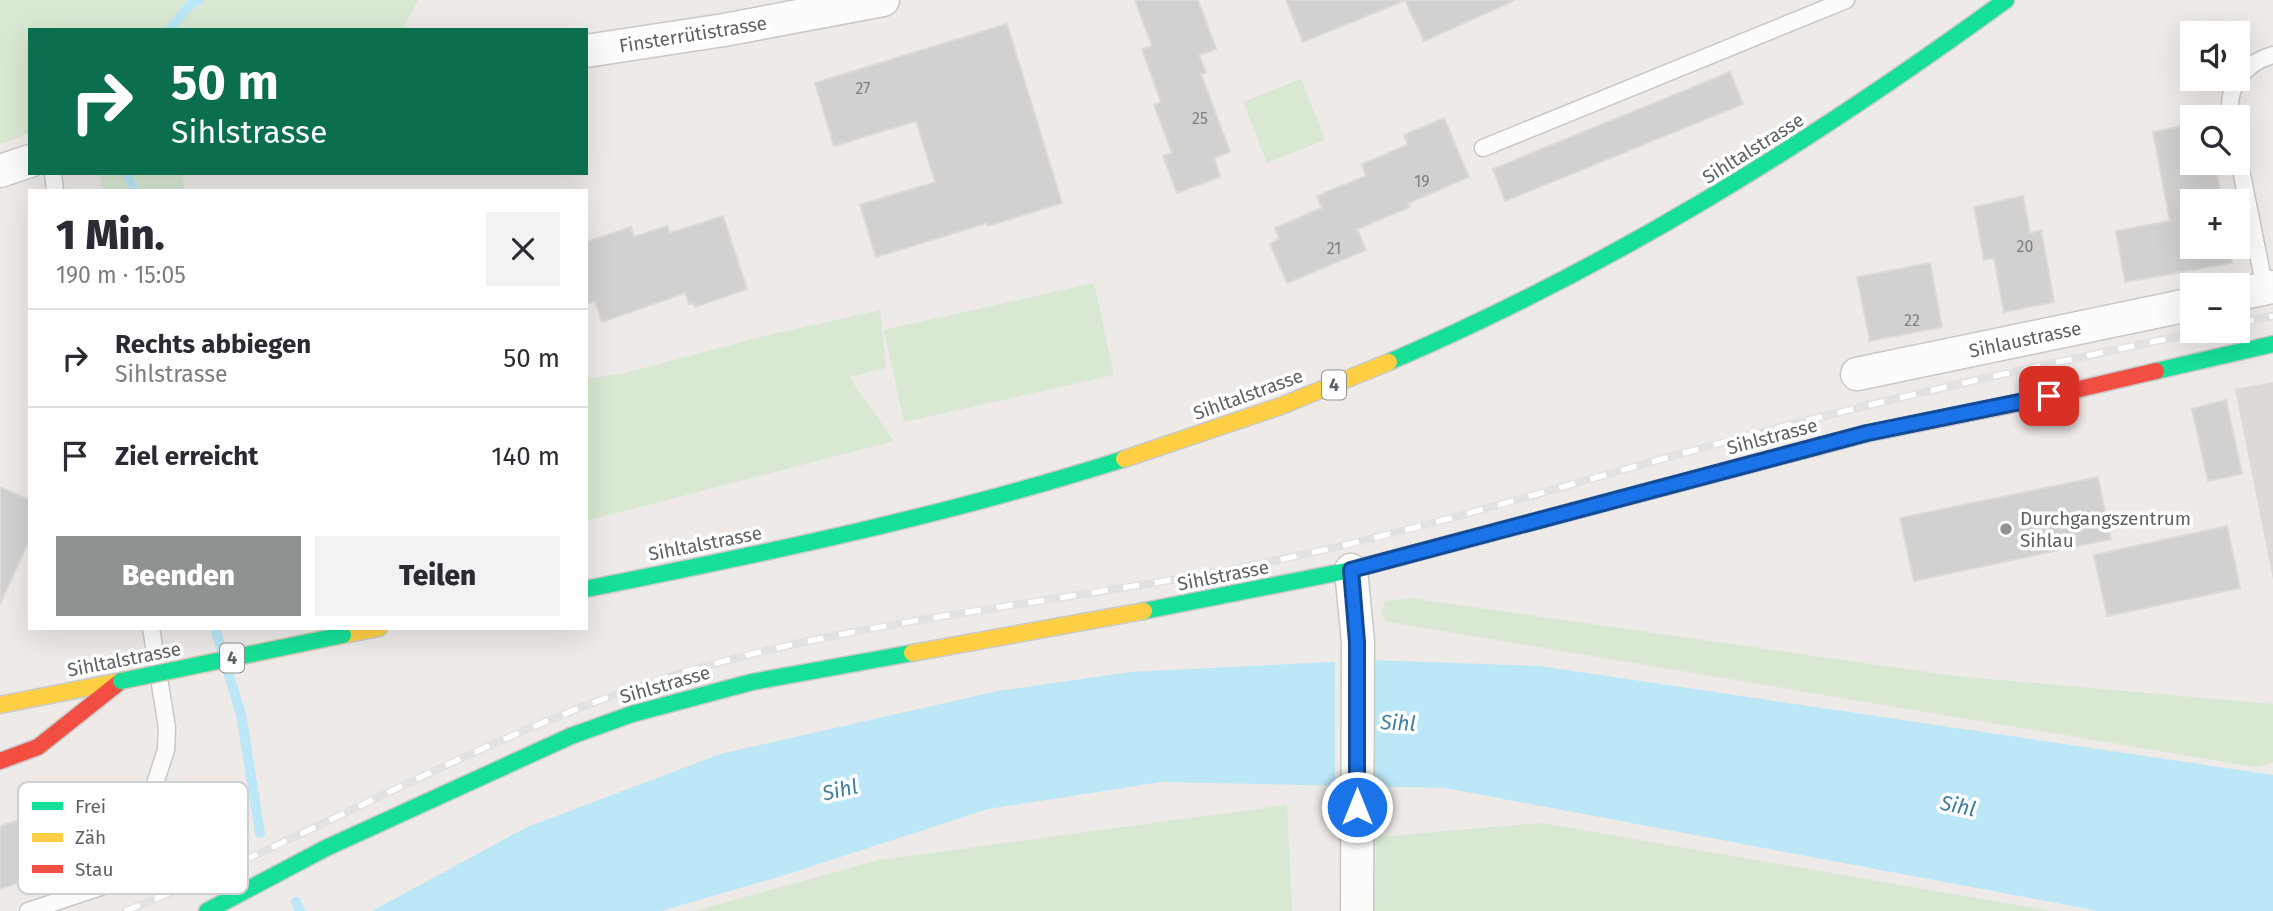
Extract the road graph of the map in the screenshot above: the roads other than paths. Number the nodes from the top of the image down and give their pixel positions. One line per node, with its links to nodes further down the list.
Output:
1 (883, 0): 4 (street, Finsterrütistrasse)
2 (1846, 0): 7 (lane)
3 (2006, 0): 16 (main road, Sihltalstrasse / 4)
4 (588, 51)
5 (2273, 55): 6 (lane)
6 (2229, 105)
7 (1483, 148)
8 (28, 162): 9 (street)
9 (0, 171)
10 (2241, 175): 11 (lane)
11 (2259, 290)
12 (2180, 307): 14 (street, Sihlaustrasse)
13 (2273, 344): 15 (main road, Sihlstrasse)
14 (1857, 374)
15 (1351, 570): 25 (main road, Sihlstrasse); 28 (street)
16 (588, 589)
17 (151, 630): 24 (lane)
18 (369, 630): 19 (main road, Sihltalstrasse / 4, bridge)
19 (121, 681): 21 (main road, Sihltalstrasse / 4); 23 (main road)
20 (11, 688): 21 (main road)
21 (57, 694): 22 (main road, Sihltalstrasse / 4)
22 (0, 705)
23 (0, 761)
24 (156, 782)
25 (248, 889)
26 (80, 894): 29 (lane)
27 (239, 894): 30 (main road, Sihlstrasse)
28 (1357, 900)
29 (28, 911)
30 (207, 911)

